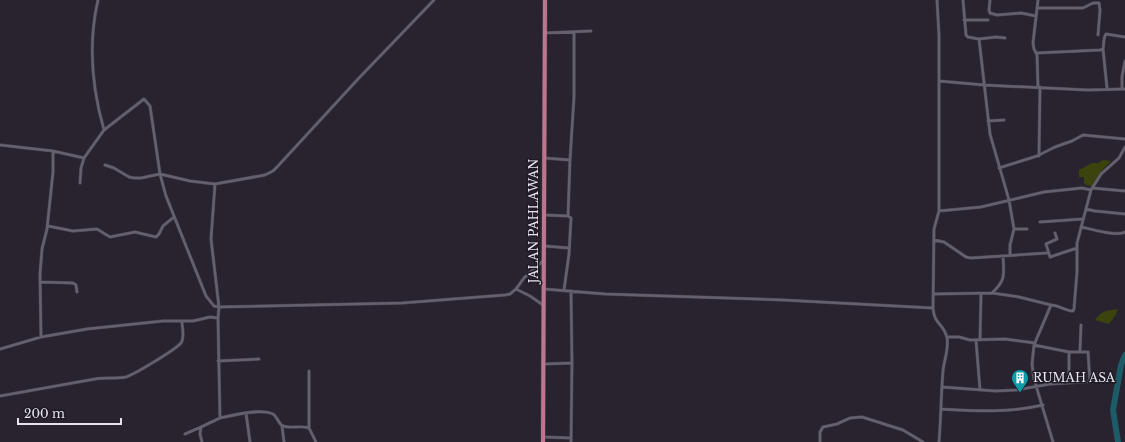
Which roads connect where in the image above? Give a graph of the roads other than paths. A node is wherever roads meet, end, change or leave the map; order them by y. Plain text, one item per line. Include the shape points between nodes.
1 (98, 0) edge
2 (434, 0) edge
3 (545, 0) edge
4 (937, 0) edge
5 (963, 0) edge
6 (990, 0) edge
7 (1038, 0) edge
8 (1095, 1) edge
9 (1037, 8) junction
10 (1036, 16) junction
11 (964, 20) junction
12 (988, 20) dead end
13 (591, 31) dead end
14 (574, 32) junction
15 (548, 33) junction
16 (1098, 35) dead end
17 (1125, 37) edge
18 (1005, 38) dead end
19 (979, 39) junction
20 (1103, 49) junction
21 (1037, 53) junction
22 (1125, 61) edge
23 (939, 81) junction
24 (984, 85) junction
25 (1039, 87) junction
26 (1107, 88) junction
27 (1124, 89) edge
28 (1004, 120) dead end
29 (988, 121) junction
30 (104, 130) junction
31 (1125, 139) edge
32 (0, 146) edge
33 (1125, 147) edge
34 (53, 151) junction
35 (1039, 156) junction
36 (1121, 156) junction
37 (1125, 157) edge
38 (84, 158) junction
39 (544, 158) junction
40 (570, 160) junction
41 (105, 165) dead end
42 (999, 168) junction
43 (160, 174) junction
44 (80, 183) dead end
45 (215, 184) junction
46 (1092, 189) junction
47 (1125, 191) edge
48 (1009, 200) junction
49 (1086, 208) junction
50 (939, 211) junction
51 (1125, 214) edge
52 (544, 215) junction
53 (568, 216) junction
54 (174, 217) junction
55 (1083, 219) junction
56 (1040, 222) dead end
57 (48, 226) junction
58 (1081, 227) junction
59 (1014, 229) junction
60 (1027, 229) dead end
61 (1125, 232) edge
62 (1055, 233) dead end
63 (934, 240) junction
64 (544, 246) junction
65 (569, 248) junction
66 (1077, 248) junction
67 (1047, 253) junction
68 (1010, 255) junction
69 (1003, 256) junction
70 (544, 260) junction
71 (40, 282) junction
72 (516, 289) junction
73 (547, 289) junction
74 (564, 290) junction
75 (571, 291) junction
76 (77, 292) dead end
77 (992, 293) junction
78 (934, 294) junction
79 (981, 294) junction
80 (1051, 305) junction
81 (544, 306) junction
82 (219, 307) junction
83 (933, 308) junction
84 (218, 318) junction
85 (182, 322) junction
86 (1081, 325) dead end
87 (41, 337) junction
88 (947, 337) junction
89 (976, 340) junction
90 (980, 340) junction
91 (1035, 344) junction
92 (0, 349) edge
93 (1080, 351) junction
94 (1069, 352) junction
95 (259, 358) dead end
96 (218, 361) junction
97 (572, 363) junction
98 (544, 364) junction
99 (309, 371) dead end
100 (1090, 382) junction
101 (1101, 382) dead end
102 (1069, 383) junction
103 (1036, 386) junction
104 (942, 387) junction
105 (980, 390) junction
106 (0, 396) edge
107 (1043, 405) junction
108 (941, 409) junction
109 (246, 413) junction
110 (220, 418) junction
111 (282, 425) junction
112 (202, 427) junction
113 (309, 428) junction
114 (185, 434) dead end
115 (571, 438) junction
116 (543, 440) edge
117 (202, 442) edge
118 (250, 442) edge
119 (284, 442) edge
120 (316, 442) edge
121 (571, 442) edge
122 (820, 442) edge
123 (923, 442) edge
124 (939, 442) edge
125 (1053, 442) edge

1 - 30 street via 93,20 92,50 95,91
2 - 45 street via 273,171 266,175
3 - 15 main road, JALAN PAHLAWAN
4 - 23 street
5 - 11 street
6 - 10 street via 990,13 1021,12
7 - 9 street
8 - 9 street via 1083,8
8 - 16 street via 1100,5
9 - 10 street
10 - 21 street via 1033,43
11 - 12 street
11 - 19 street via 967,36
13 - 14 street
14 - 15 street
14 - 40 street via 574,97
15 - 39 main road, JALAN PAHLAWAN
17 - 20 street via 1106,34
18 - 19 street
19 - 24 street
20 - 21 street
20 - 26 street
21 - 25 street
22 - 27 street via 1122,77
23 - 24 street
23 - 50 street
24 - 25 street
24 - 29 street
25 - 26 street via 1088,90
25 - 35 street
26 - 27 street
28 - 29 street
29 - 42 street
30 - 38 street
30 - 43 street via 144,99 149,103
31 - 35 street via 1086,134
32 - 34 street
33 - 36 street
34 - 38 street
34 - 57 street
35 - 42 street
36 - 37 street
36 - 46 street via 1101,174
38 - 44 street
39 - 40 street
39 - 52 main road, JALAN PAHLAWAN
40 - 53 street
41 - 43 street via 134,178
42 - 48 street
43 - 45 street via 190,182
43 - 54 street
45 - 82 street via 211,239
46 - 47 street
46 - 48 street via 1044,192
46 - 49 street
48 - 50 street via 981,207
48 - 59 street
49 - 51 street
49 - 55 street
50 - 63 street
52 - 53 street
52 - 64 main road, JALAN PAHLAWAN
53 - 65 street via 571,218
54 - 57 street via 163,226 156,237 135,232 110,237 97,229 73,231
54 - 82 street via 206,296 214,306
55 - 56 street
55 - 58 street
57 - 71 street via 42,249
58 - 61 street via 1121,235
58 - 66 street
59 - 60 street
59 - 68 street
62 - 67 street via 1057,239 1046,244
63 - 69 street via 950,245 966,257
63 - 78 street
64 - 65 street
64 - 70 main road, JALAN PAHLAWAN
65 - 74 street
66 - 67 street via 1052,257
66 - 80 street via 1074,309 1070,311
67 - 68 street
68 - 69 street
69 - 77 street via 1002,282
70 - 72 street
70 - 73 main road, JALAN PAHLAWAN
71 - 76 street via 74,283
71 - 87 street
72 - 81 street
72 - 82 street via 505,295 402,303
73 - 74 street
73 - 81 main road, JALAN PAHLAWAN
74 - 75 street
75 - 83 street
75 - 97 street
77 - 79 street
77 - 80 street
78 - 79 street
78 - 83 street
79 - 90 street
80 - 91 street
81 - 98 main road, JALAN PAHLAWAN
82 - 84 street
83 - 88 street via 934,318 943,326
84 - 85 street
84 - 96 street
85 - 87 street via 163,321 87,329
85 - 106 street via 183,336 180,343 172,351 133,375 105,377
86 - 93 street
87 - 92 street
88 - 89 street
88 - 104 street
89 - 90 street
89 - 105 street
90 - 91 street
91 - 94 street
91 - 103 street via 1032,364
93 - 94 street
93 - 100 street via 1088,354
94 - 102 street
95 - 96 street
96 - 110 street
97 - 98 street
97 - 115 street
98 - 116 main road, JALAN PAHLAWAN
99 - 113 street
100 - 101 street
100 - 102 street
102 - 103 street
103 - 105 street via 1016,390
103 - 107 street
104 - 105 street
104 - 108 street
107 - 108 street via 1001,411
107 - 125 street
108 - 124 street
109 - 110 street
109 - 111 street via 271,413
109 - 118 street
110 - 112 street
111 - 113 street
111 - 119 street
112 - 114 street
112 - 117 street
113 - 120 street
115 - 116 street
115 - 121 street
122 - 123 street via 823,427 859,417 903,430

